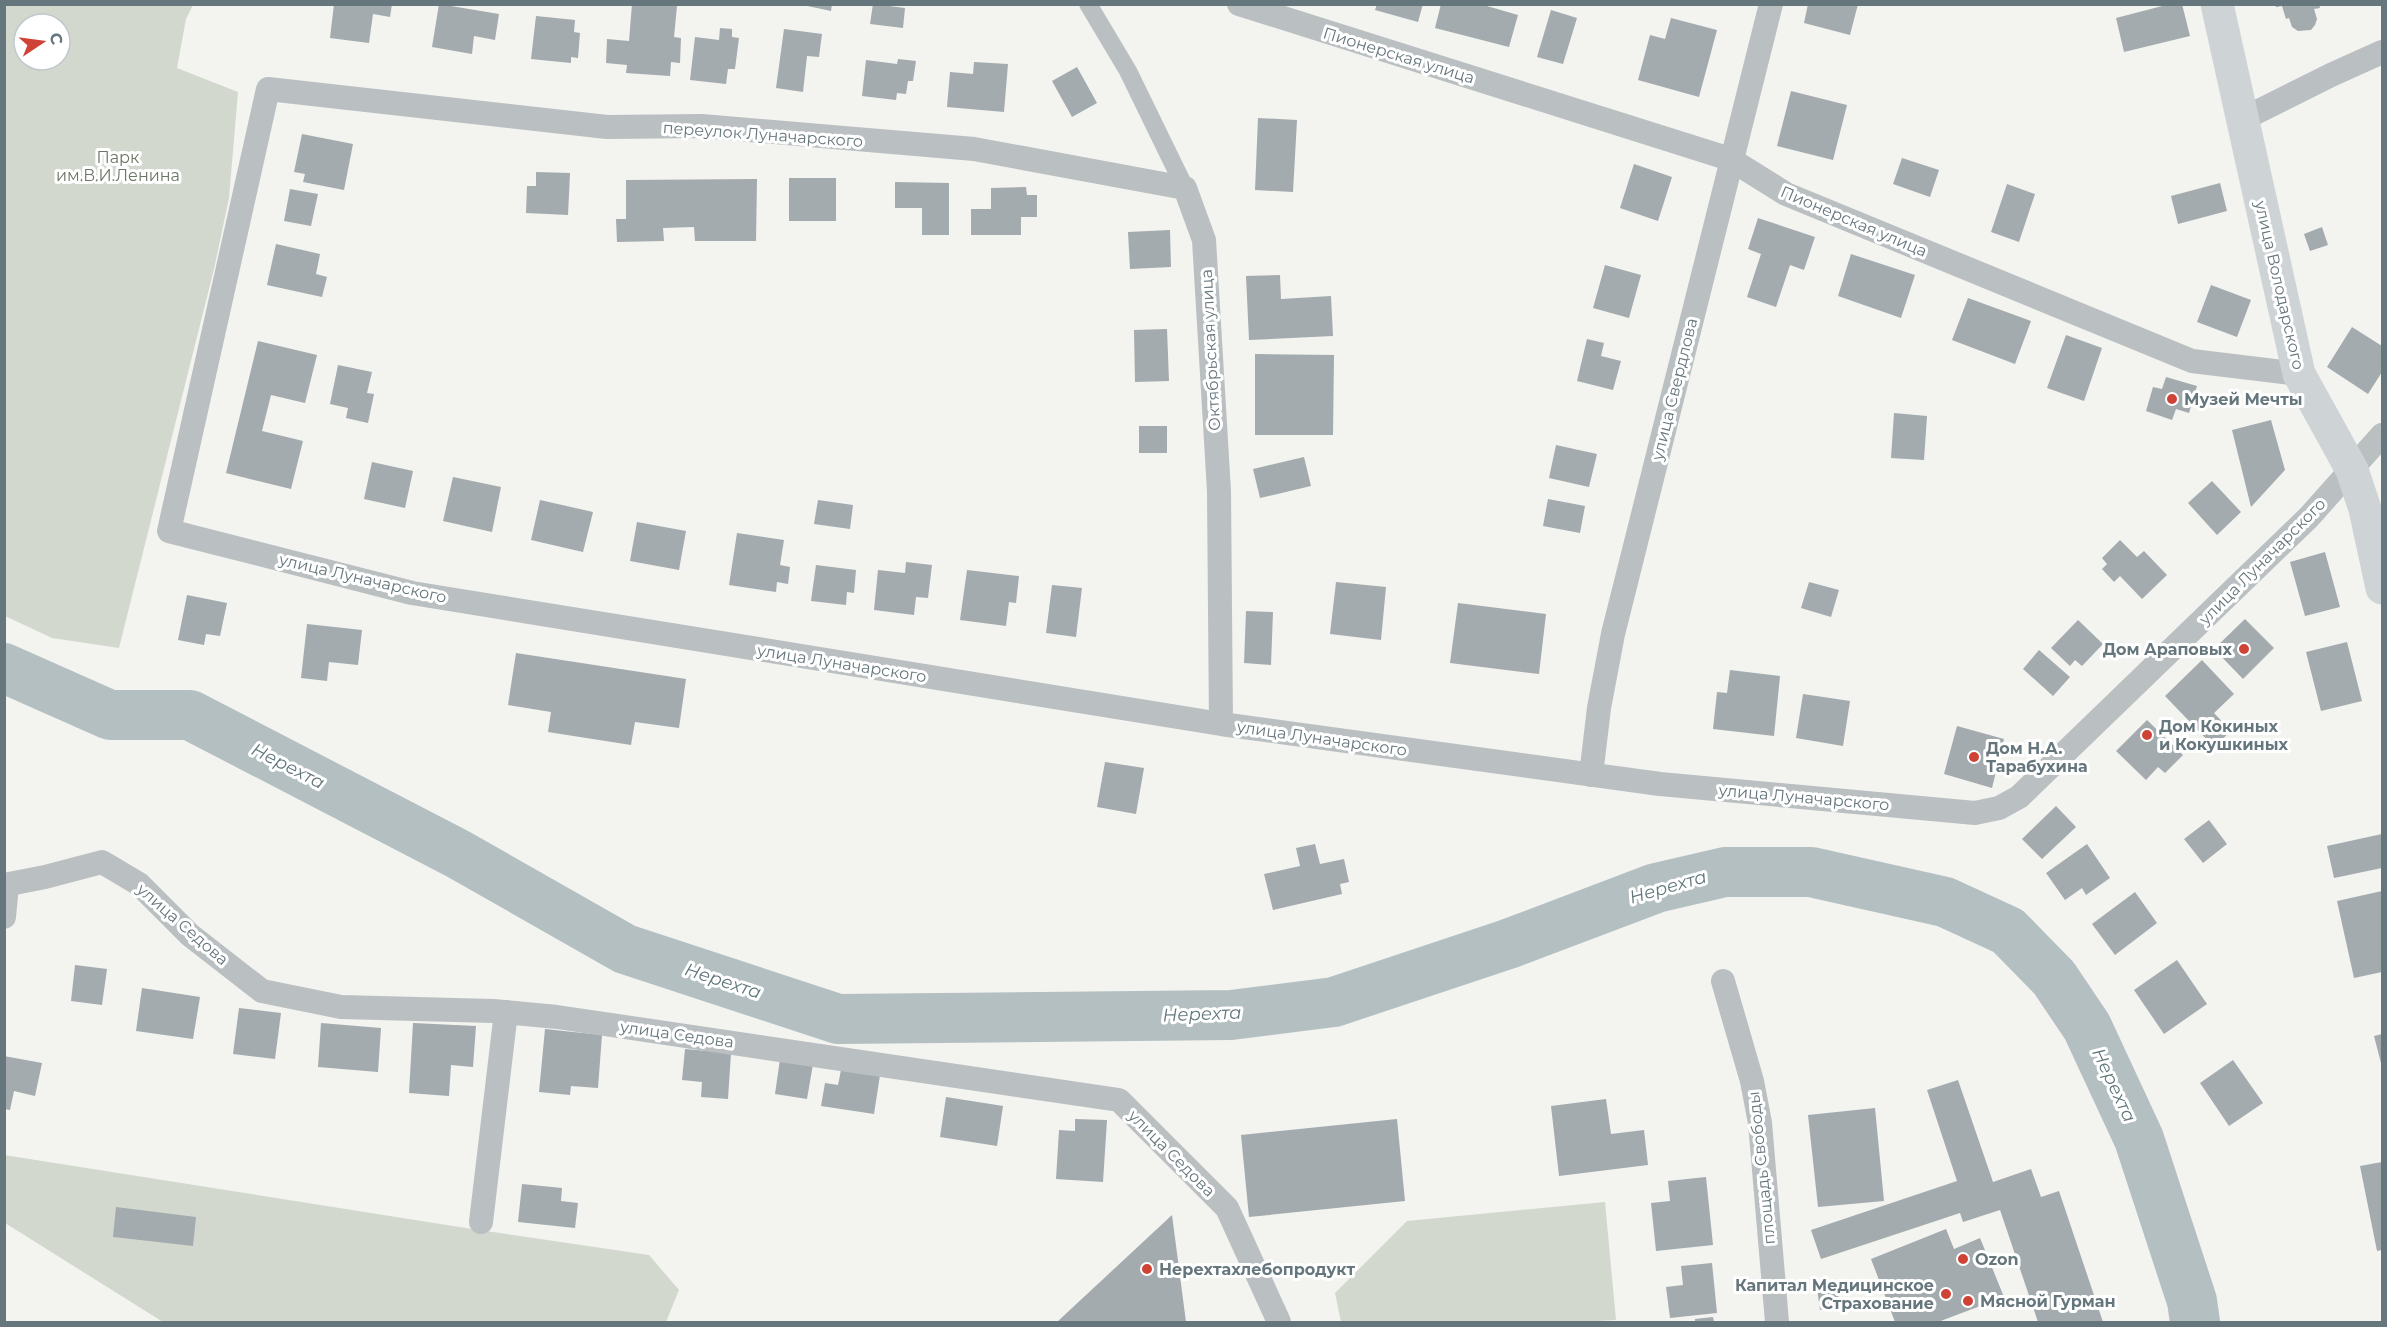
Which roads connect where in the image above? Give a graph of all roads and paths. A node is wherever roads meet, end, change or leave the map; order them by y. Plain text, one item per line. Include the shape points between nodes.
1 (1088, 4) edge
2 (1239, 4) edge
3 (1771, 4) edge
4 (2217, 4) edge
5 (2382, 52) edge
6 (2243, 119) junction
7 (1730, 159) junction
8 (1185, 188) junction
9 (2299, 374) junction
10 (2382, 435) edge
11 (2352, 470) junction
12 (169, 531) joint
13 (2382, 588) edge
14 (1221, 723) junction
15 (1591, 776) junction
16 (6, 885) edge
17 (4, 917) edge
18 (1723, 981) dead end
19 (506, 1012) junction
20 (481, 1222) dead end
21 (1279, 1323) edge
22 (1777, 1323) edge

1 - 8 street, Октябрьская улица via 1128,71
2 - 7 street, Пионерская улица
3 - 7 street, улица Свердлова
4 - 6 main road, улица Володарского
5 - 6 street
6 - 9 main road, улица Володарского
7 - 9 street, Пионерская улица via 1786,194 2192,362
7 - 15 street, улица Свердлова via 1613,634
8 - 12 street, переулок Луначарского via 974,149 702,126 607,127 268,89
8 - 14 street, Октябрьская улица via 1204,240 1219,491
9 - 11 main road, улица Володарского
10 - 11 street, улица Луначарского
11 - 13 main road, улица Володарского
11 - 15 street, улица Луначарского via 2309,517 2019,797 1999,808 1975,813
12 - 14 street, улица Луначарского via 412,593
14 - 15 street, улица Луначарского
16 - 17 street
16 - 19 street, улица Седова via 102,862 139,884 190,935 262,991 341,1007
18 - 22 street, площадь Свободы via 1760,1123
19 - 20 street
19 - 21 street, улица Седова via 1119,1100 1227,1208

